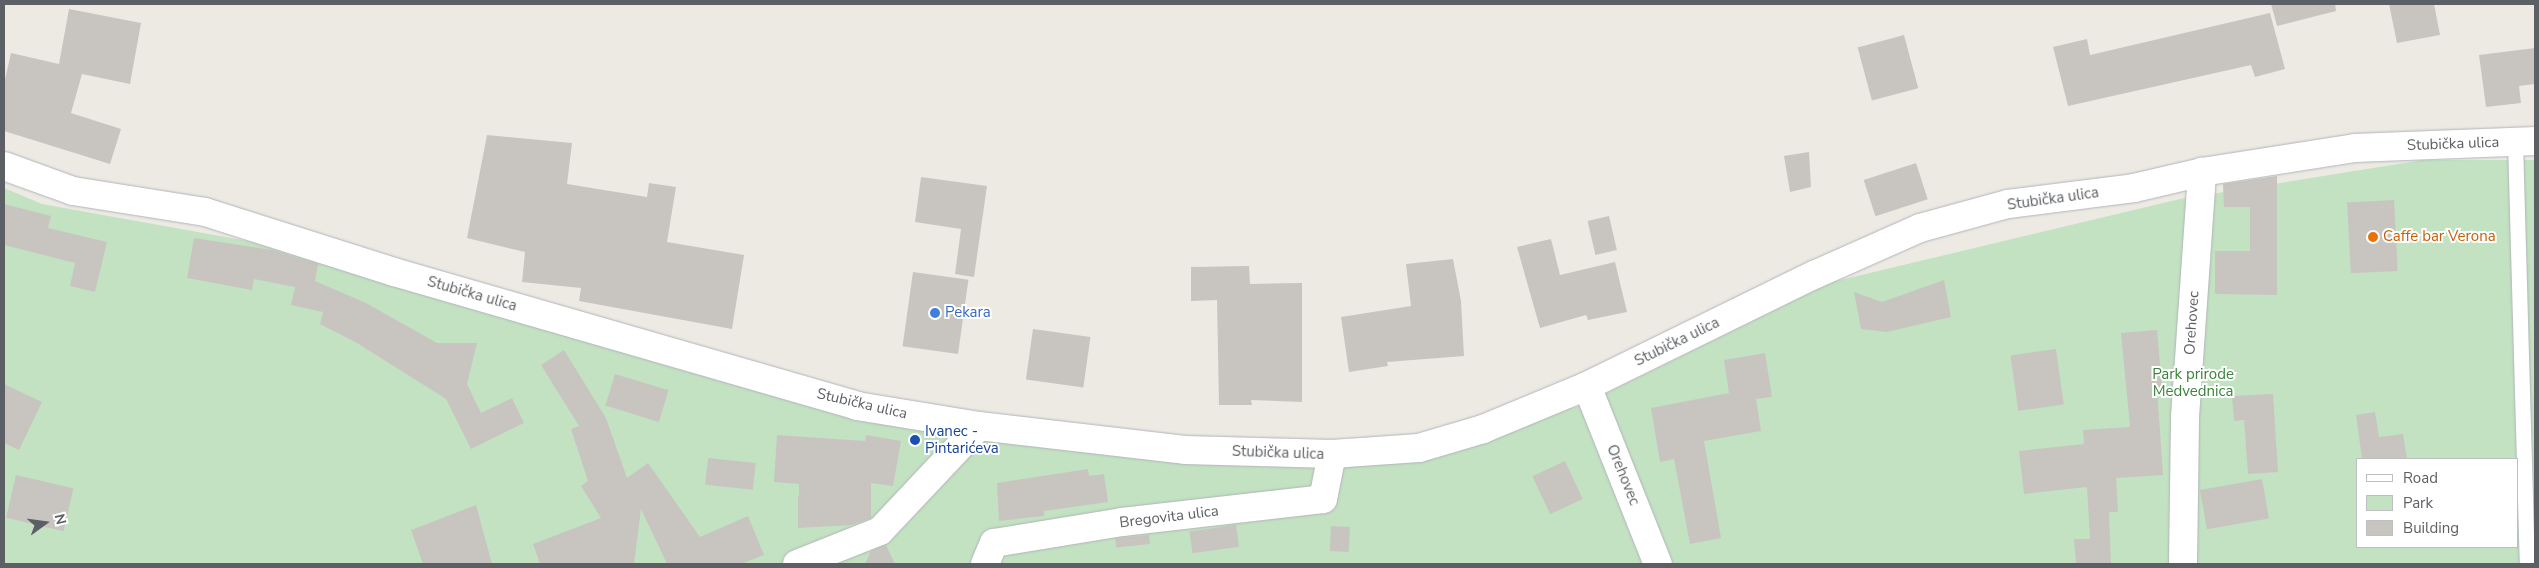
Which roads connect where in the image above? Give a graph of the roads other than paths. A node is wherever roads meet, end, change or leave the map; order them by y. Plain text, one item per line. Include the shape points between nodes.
1 (2525, 141) edge
2 (4, 166) edge
3 (2202, 172) junction
4 (1587, 386) junction
5 (979, 426) junction
6 (1332, 454) junction
7 (797, 564) edge
8 (985, 564) edge
9 (1658, 564) edge
10 (2183, 564) edge
11 (2527, 564) edge

1 - 3 main road, Stubička ulica via 2355,148
1 - 11 lane
2 - 5 main road, Stubička ulica via 73,191 205,212 394,272 857,406
3 - 4 main road, Stubička ulica via 2134,188 2008,204 1920,228 1814,275
3 - 10 main road, Orehovec via 2185,417
4 - 6 main road, Stubička ulica via 1483,429 1419,448
4 - 9 main road, Orehovec
5 - 6 main road, Stubička ulica via 1185,450
5 - 7 main road via 880,531
6 - 8 main road, Bregovita ulica via 1323,499 1122,522 994,543

